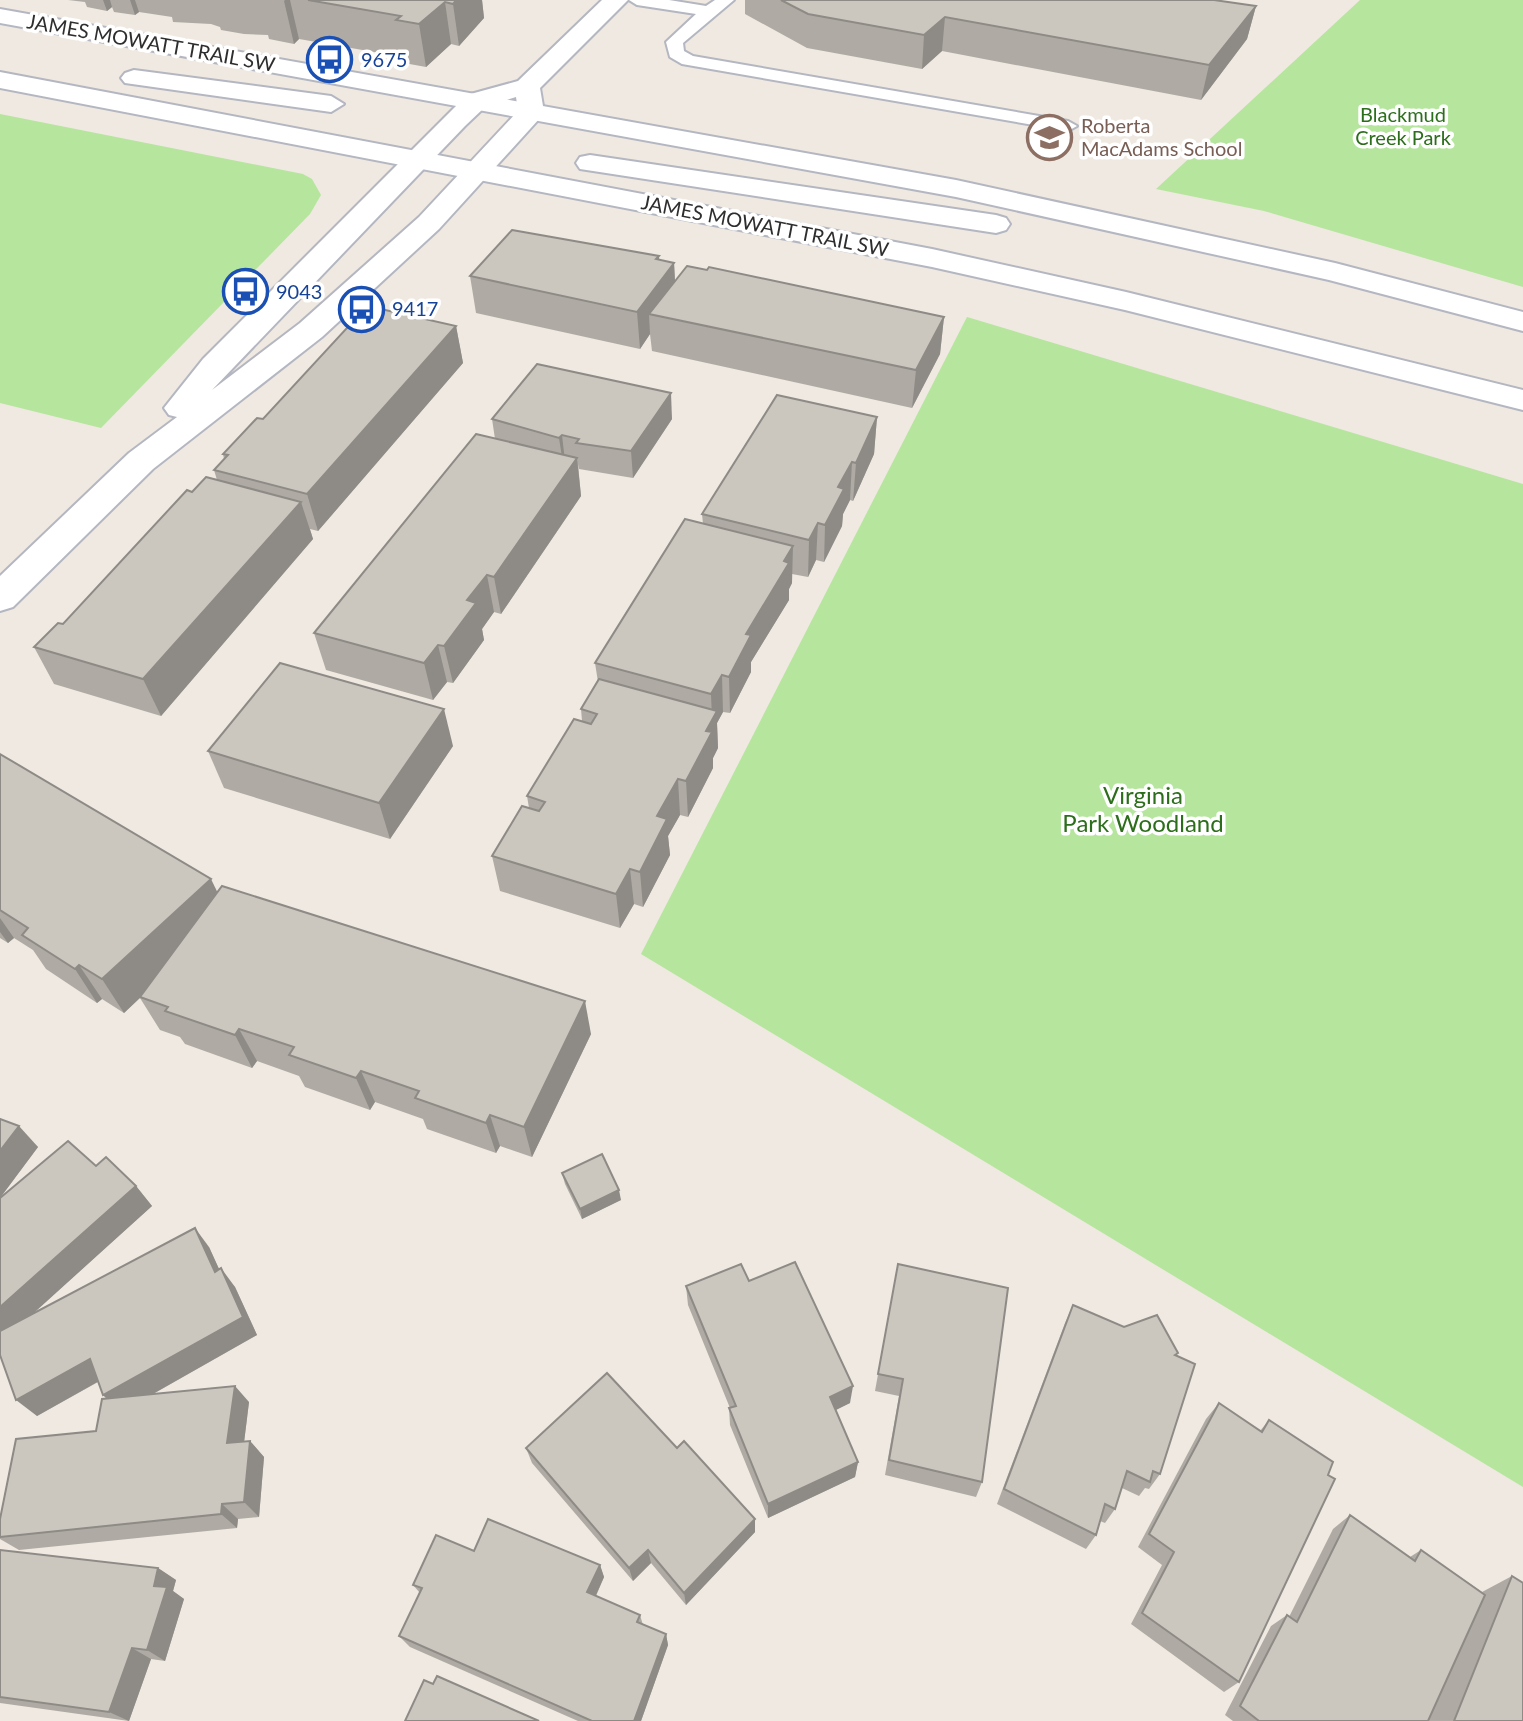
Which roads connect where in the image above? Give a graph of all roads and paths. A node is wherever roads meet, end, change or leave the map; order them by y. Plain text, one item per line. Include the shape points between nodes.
1 (616, 0) edge
2 (637, 0) edge
3 (726, 0) edge
4 (709, 11) junction
5 (0, 16) edge
6 (0, 61) edge
7 (0, 80) edge
8 (529, 99) junction
9 (476, 101) junction
10 (353, 107) dead end
11 (416, 115) dead end
12 (456, 120) junction
13 (1068, 126) dead end
14 (416, 159) junction
15 (487, 160) junction
16 (1312, 267) junction
17 (1523, 322) edge
18 (1523, 400) edge
19 (141, 461) junction
20 (0, 598) edge

1 - 8 main road
2 - 4 lane
3 - 4 lane
4 - 13 lane via 674,42 676,53 688,60
5 - 9 main road, JAMES MOWATT TRAIL SW
6 - 10 main road
7 - 14 main road, JAMES MOWATT TRAIL SW
8 - 9 main road, JAMES MOWATT TRAIL SW
8 - 12 main road via 484,123
8 - 15 main road
8 - 16 main road, JAMES MOWATT TRAIL SW via 1119,221
9 - 12 main road
11 - 12 main road
12 - 14 main road
14 - 15 main road, JAMES MOWATT TRAIL SW
14 - 19 main road via 214,366
15 - 16 main road
15 - 18 main road, JAMES MOWATT TRAIL SW via 1111,298
15 - 19 main road via 429,223 311,330
16 - 17 main road, JAMES MOWATT TRAIL SW
19 - 20 main road

